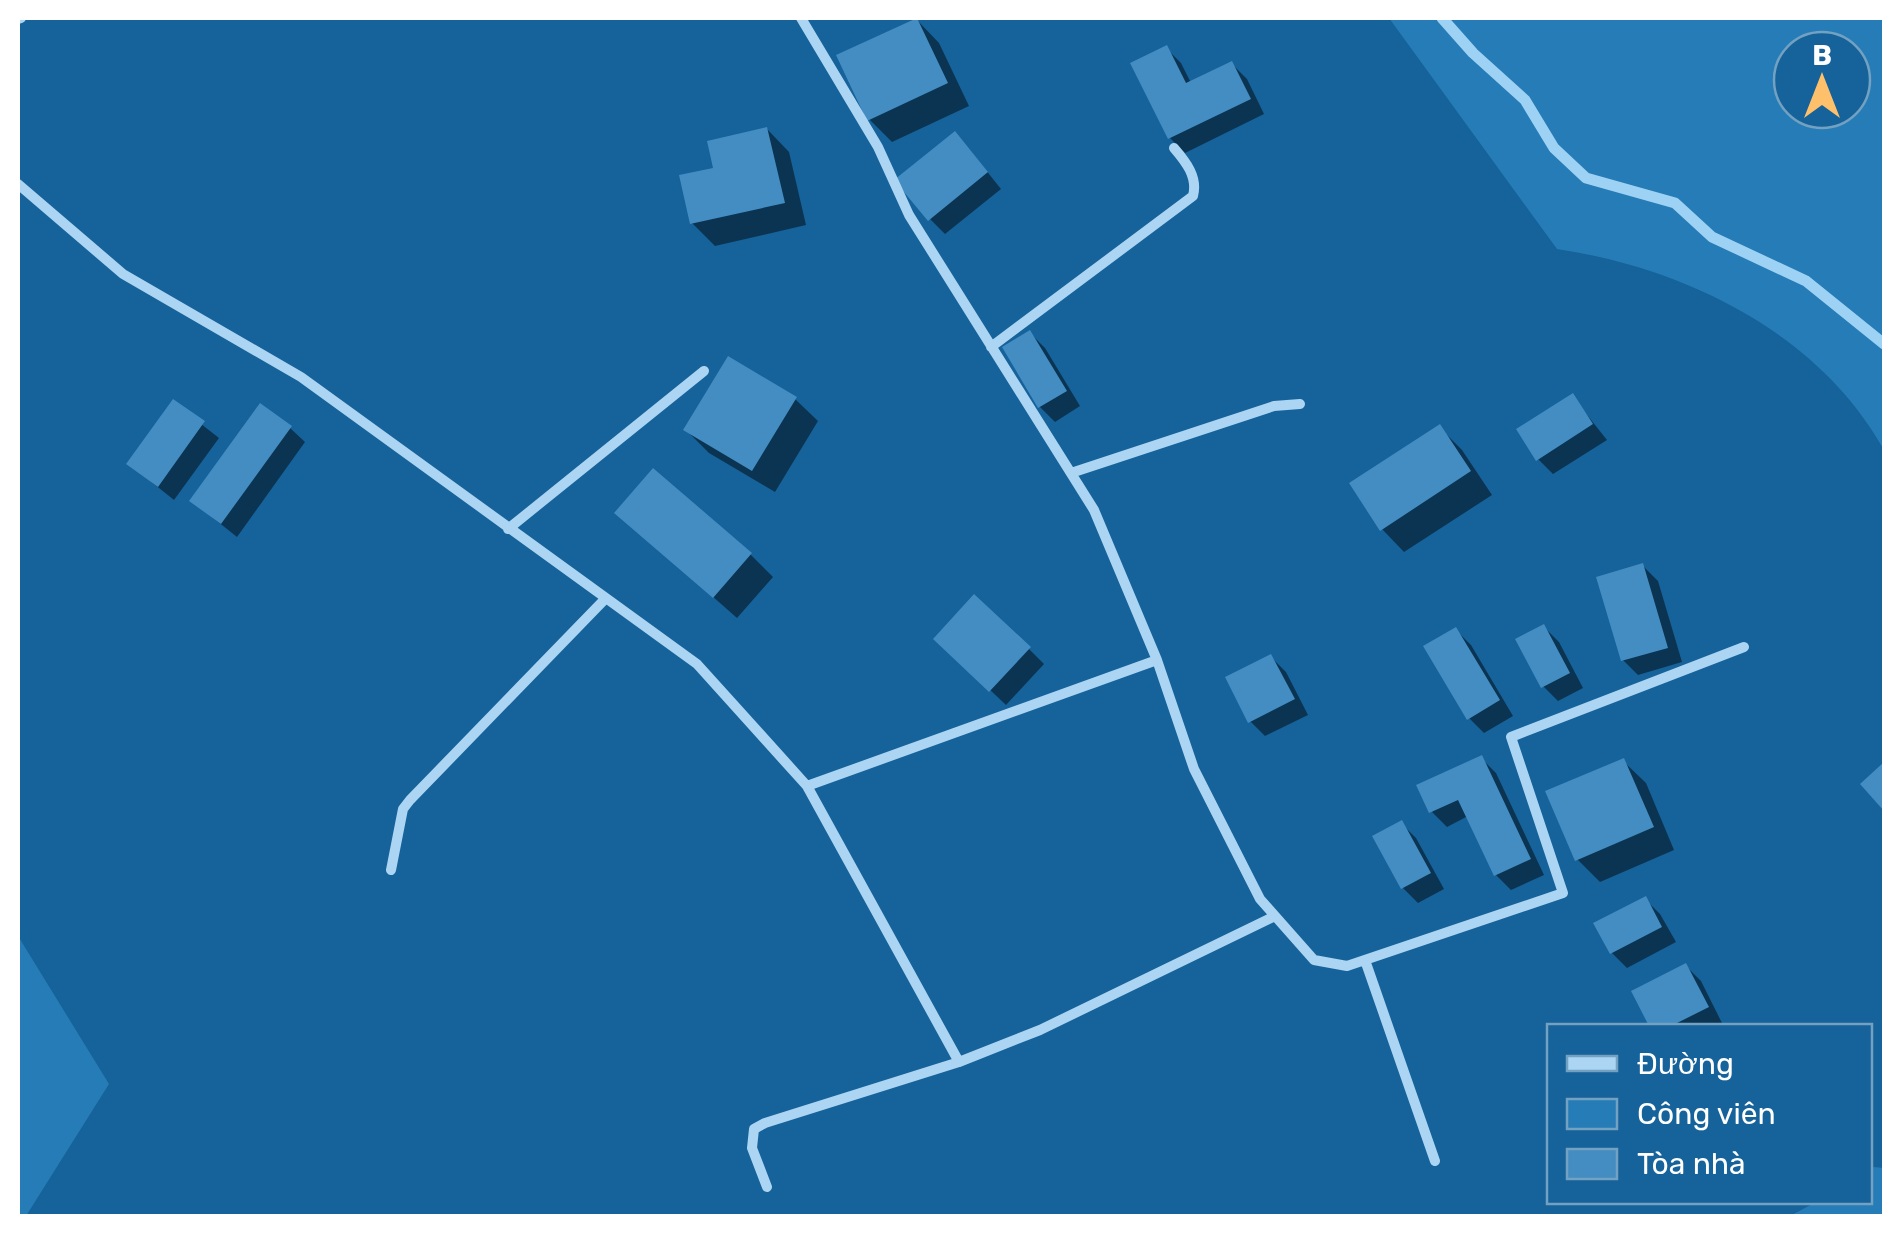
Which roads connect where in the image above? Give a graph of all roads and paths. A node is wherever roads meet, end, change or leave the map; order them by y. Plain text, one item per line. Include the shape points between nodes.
1 (801, 18) edge
2 (1174, 148) dead end
3 (18, 184) edge
4 (991, 347) junction
5 (704, 371) dead end
6 (1300, 404) dead end
7 (1071, 473) junction
8 (508, 529) junction
9 (606, 598) junction
10 (1744, 647) dead end
11 (1157, 660) junction
12 (807, 786) junction
13 (391, 870) dead end
14 (1275, 916) junction
15 (1366, 963) junction
16 (959, 1062) junction
17 (1435, 1161) dead end
18 (767, 1187) dead end

1 - 4 street
2 - 4 street via 1188,164 1193,196
3 - 8 street via 123,274 301,377
4 - 7 street
5 - 8 street
6 - 7 street via 1274,406
7 - 11 street via 1094,510
8 - 9 street
9 - 12 street via 697,664
9 - 13 street via 402,810
10 - 15 street via 1512,737 1562,893
11 - 12 street
11 - 14 street via 1194,769
12 - 16 street
14 - 15 street via 1314,960
14 - 16 street via 1144,983
15 - 17 street
16 - 18 street via 754,1130 752,1148

